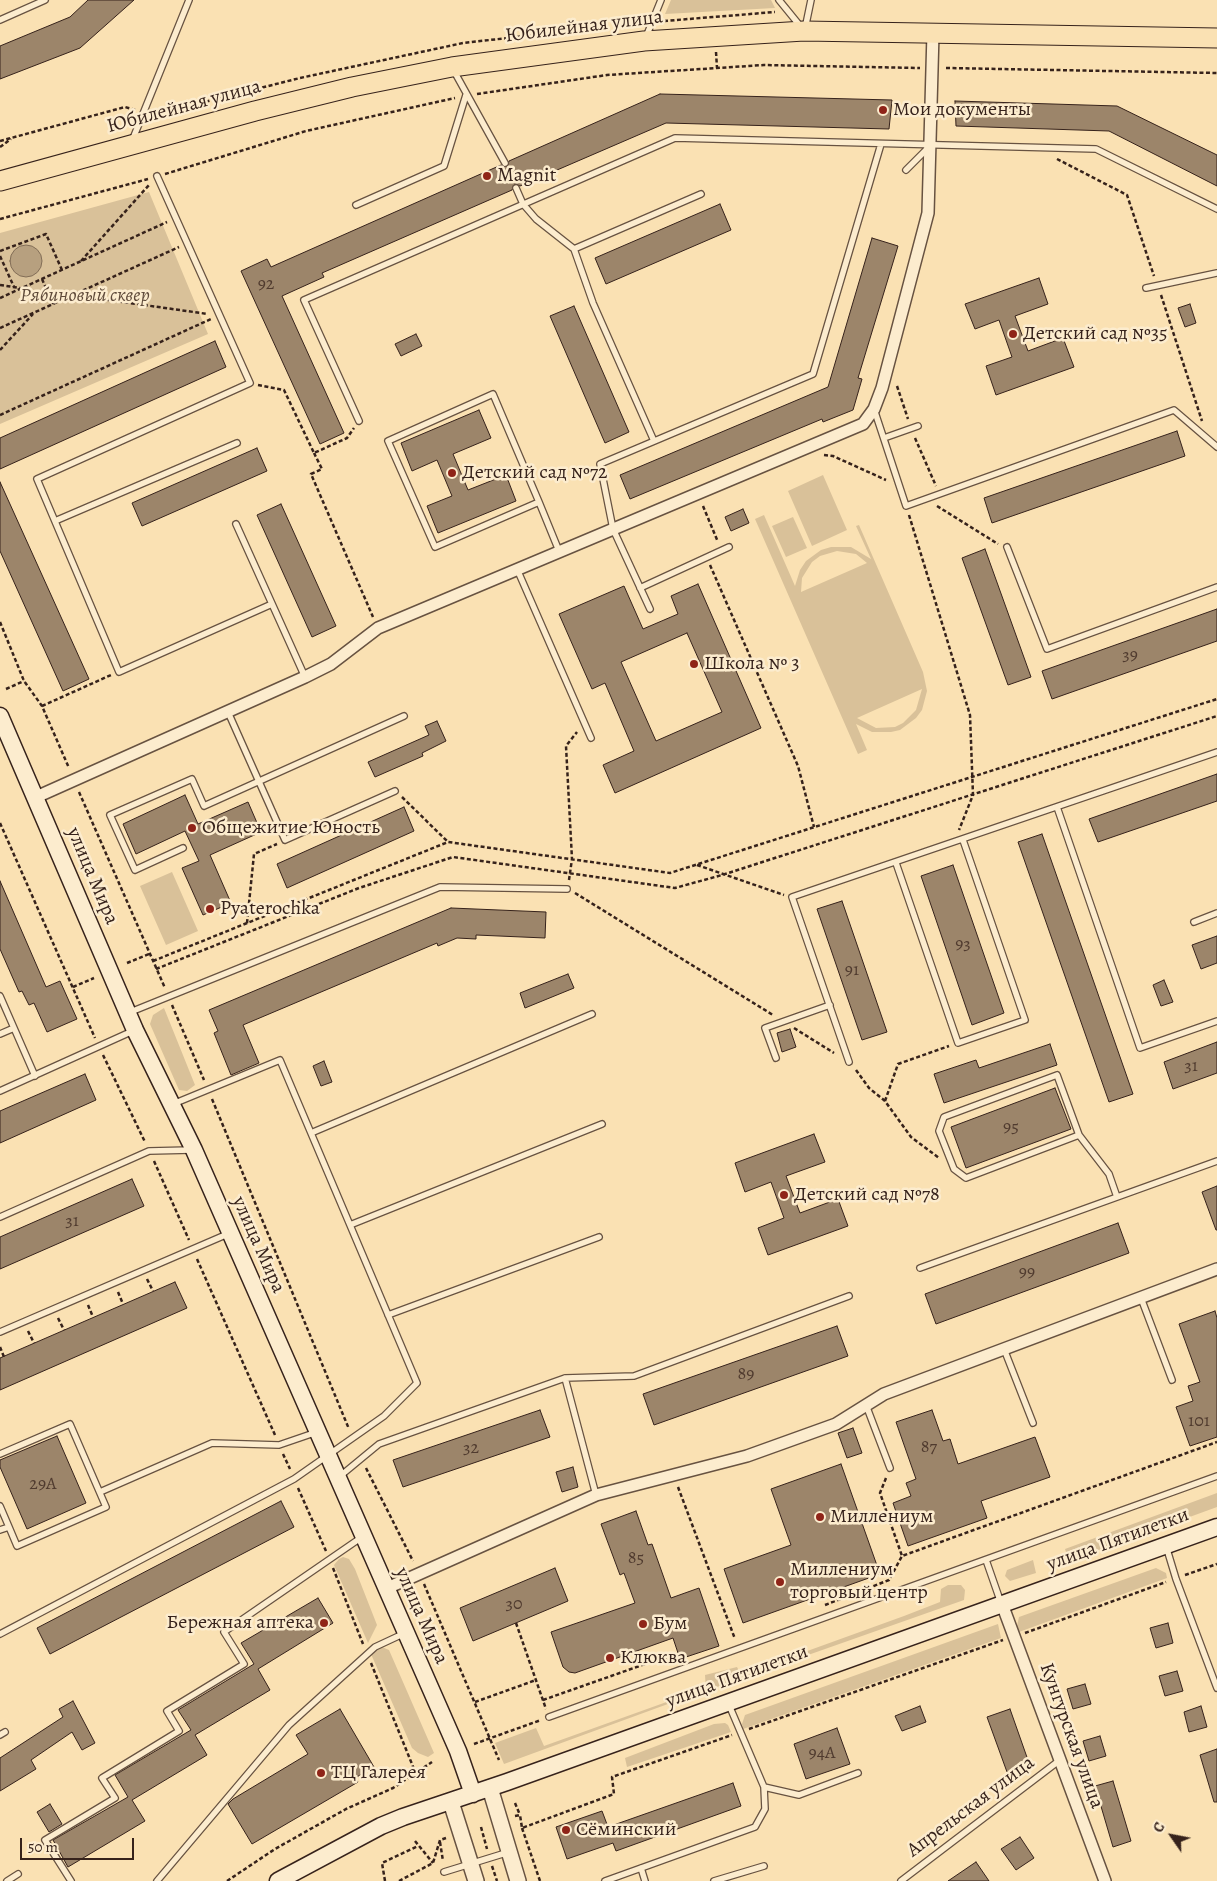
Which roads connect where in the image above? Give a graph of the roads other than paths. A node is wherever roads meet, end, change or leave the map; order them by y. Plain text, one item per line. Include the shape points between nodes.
1 (45, 0) edge
2 (188, 0) edge
3 (661, 0) edge
4 (779, 0) edge
5 (811, 0) edge
6 (0, 20) edge
7 (804, 31) junction
8 (933, 33) junction
9 (1217, 38) edge
10 (644, 41) junction
11 (452, 67) junction
12 (466, 95) junction
13 (881, 144) junction
14 (130, 145) junction
15 (931, 145) junction
16 (505, 163) dead end
17 (906, 170) dead end
18 (157, 176) road end
19 (0, 181) edge
20 (516, 188) dead end
21 (701, 194) dead end
22 (523, 204) junction
23 (356, 205) dead end
24 (1217, 209) edge
25 (574, 249) junction
26 (1217, 273) edge
27 (1146, 288) dead end
28 (874, 409) junction
29 (359, 421) road end
30 (918, 426) dead end
31 (884, 438) junction
32 (654, 441) junction
33 (237, 443) dead end
34 (1217, 447) edge
35 (539, 502) junction
36 (55, 521) junction
37 (236, 524) dead end
38 (613, 528) junction
39 (729, 546) dead end
40 (1007, 547) dead end
41 (559, 551) junction
42 (517, 569) junction
43 (1217, 587) edge
44 (640, 588) junction
45 (272, 604) junction
46 (650, 609) dead end
47 (306, 677) junction
48 (228, 712) junction
49 (0, 716) edge
50 (404, 716) dead end
51 (591, 738) dead end
52 (1217, 752) edge
53 (259, 781) junction
54 (395, 791) road end
55 (34, 798) junction
56 (1058, 807) junction
57 (963, 840) junction
58 (183, 848) dead end
59 (896, 862) junction
60 (567, 889) road end
61 (1217, 914) edge
62 (1194, 922) dead end
63 (0, 996) edge
64 (830, 1005) junction
65 (128, 1012) junction
66 (592, 1014) dead end
67 (1217, 1021) edge
68 (14, 1028) junction
69 (136, 1030) junction
70 (0, 1034) edge
71 (776, 1058) dead end
72 (849, 1062) road end
73 (35, 1076) junction
74 (0, 1091) edge
75 (173, 1104) junction
76 (602, 1124) dead end
77 (311, 1133) junction
78 (1080, 1135) junction
79 (194, 1150) junction
80 (1217, 1161) edge
81 (1117, 1197) junction
82 (0, 1217) edge
83 (350, 1225) junction
84 (230, 1233) junction
85 (599, 1237) dead end
86 (920, 1268) dead end
87 (1217, 1269) edge
88 (850, 1296) dead end
89 (1141, 1298) junction
90 (388, 1315) junction
91 (0, 1332) edge
92 (1004, 1349) junction
93 (565, 1378) junction
94 (1172, 1380) dead end
95 (866, 1405) junction
96 (1033, 1423) dead end
97 (317, 1432) junction
98 (0, 1454) edge
99 (327, 1456) junction
100 (890, 1468) road end
101 (1217, 1476) edge
102 (337, 1478) junction
103 (100, 1492) junction
104 (596, 1495) junction
105 (0, 1506) edge
106 (9, 1527) junction
107 (1217, 1527) edge
108 (0, 1530) edge
109 (362, 1537) junction
110 (1166, 1546) junction
111 (986, 1560) junction
112 (385, 1589) junction
113 (1002, 1604) junction
114 (405, 1633) junction
115 (0, 1634) edge
116 (1217, 1688) edge
117 (728, 1703) junction
118 (550, 1717) road end
119 (1060, 1760) junction
120 (858, 1773) dead end
121 (764, 1787) junction
122 (490, 1788) junction
123 (473, 1794) junction
124 (451, 1802) junction
125 (509, 1852) junction
126 (471, 1863) junction
127 (764, 1866) dead end
128 (641, 1868) junction
129 (444, 1872) dead end
130 (18, 1874) dead end
131 (7, 1881) edge
132 (71, 1881) edge
133 (156, 1881) edge
134 (278, 1881) edge
135 (476, 1881) edge
136 (518, 1881) edge
137 (605, 1881) edge
138 (645, 1881) edge
139 (714, 1881) edge
140 (901, 1881) edge
141 (1104, 1881) edge

1 - 6 lane
2 - 14 lane
3 - 10 lane
4 - 7 lane
5 - 7 lane
7 - 8 main road, Юбилейная улица
7 - 10 main road, Юбилейная улица
8 - 9 main road, Юбилейная улица
8 - 15 street
10 - 11 main road, Юбилейная улица
11 - 12 lane
11 - 14 main road, Юбилейная улица via 335,91
12 - 16 lane
12 - 23 lane via 444,166
13 - 15 lane
13 - 22 lane via 675,138
13 - 32 lane via 813,374
14 - 19 main road, Юбилейная улица
15 - 17 lane
15 - 24 lane via 1096,149
15 - 28 street via 928,213
18 - 36 lane via 250,383 37,479
20 - 22 lane
21 - 25 lane
22 - 25 lane
22 - 29 lane via 304,300
25 - 32 lane via 593,303
26 - 27 lane
28 - 31 lane
28 - 38 street via 862,424
30 - 31 lane
31 - 34 lane via 906,506 1174,410
32 - 38 lane via 600,464
33 - 36 lane
35 - 35 lane via 493,394 388,441 435,547
35 - 41 lane
36 - 45 lane via 119,672
37 - 45 lane
38 - 41 street
38 - 44 lane
39 - 44 lane
40 - 43 lane via 1047,649
41 - 42 street
42 - 47 street via 378,628 331,664
42 - 51 lane
44 - 46 lane
45 - 47 lane
47 - 48 street
48 - 53 lane
48 - 55 street
49 - 55 main road, улица Мира
50 - 53 lane
52 - 56 lane
53 - 54 lane via 285,840
53 - 58 lane via 204,806 192,779 110,815 135,870
55 - 65 main road, улица Мира
56 - 57 lane
56 - 67 lane via 1140,1048
57 - 59 lane
57 - 59 lane via 1025,1020 958,1043
59 - 64 lane via 792,897
60 - 65 lane via 440,887
61 - 62 lane
63 - 68 lane
64 - 71 lane via 765,1028
64 - 72 lane
65 - 69 main road, улица Мира
66 - 77 lane
68 - 70 lane
68 - 73 lane
69 - 73 lane
69 - 75 main road, улица Мира
73 - 74 lane
75 - 77 lane via 280,1060
75 - 79 main road, улица Мира
76 - 83 lane
77 - 83 lane
78 - 78 lane via 966,1178 954,1169 939,1131 944,1117 1057,1075
78 - 81 lane via 1108,1174
79 - 82 lane via 150,1152
79 - 84 main road, улица Мира
80 - 81 lane
81 - 86 lane
83 - 90 lane
84 - 91 lane
84 - 97 main road, улица Мира
85 - 90 lane
87 - 89 street
88 - 93 lane via 634,1376
89 - 92 street
89 - 94 lane
90 - 99 lane via 417,1383 384,1416
92 - 95 street via 884,1394
92 - 96 lane
93 - 102 lane via 379,1444
93 - 104 lane
95 - 100 lane
95 - 104 street via 836,1424 747,1456
97 - 99 main road, улица Мира
97 - 103 lane via 279,1445 212,1443
98 - 103 lane via 70,1424
99 - 102 main road, улица Мира
99 - 115 lane via 294,1479
101 - 111 lane
102 - 109 main road, улица Мира
103 - 106 lane via 106,1507 17,1546
104 - 112 street
105 - 106 lane
106 - 108 lane
107 - 110 main road, улица Пятилетки
109 - 112 main road, улица Мира
109 - 132 lane via 224,1632 244,1664 167,1711 179,1731 102,1778 114,1798 45,1840
110 - 113 main road, улица Пятилетки
110 - 116 lane
111 - 113 lane
111 - 118 lane
112 - 114 main road, улица Мира
113 - 117 main road, улица Пятилетки
113 - 119 street, Кунгурская улица
114 - 123 main road, улица Мира via 458,1751
114 - 133 lane via 375,1647 289,1725
117 - 121 lane
117 - 122 main road, улица Пятилетки
119 - 140 lane, Апрельская улица
119 - 141 street, Кунгурская улица
120 - 121 lane via 799,1795
121 - 128 lane via 765,1809 756,1827
122 - 123 main road, улица Пятилетки
122 - 125 street
123 - 124 main road, улица Пятилетки
124 - 126 street
124 - 134 main road, улица Пятилетки via 381,1826
125 - 126 lane
125 - 136 street
126 - 129 lane
126 - 135 street
127 - 139 lane
128 - 137 lane
128 - 138 lane
130 - 131 lane

